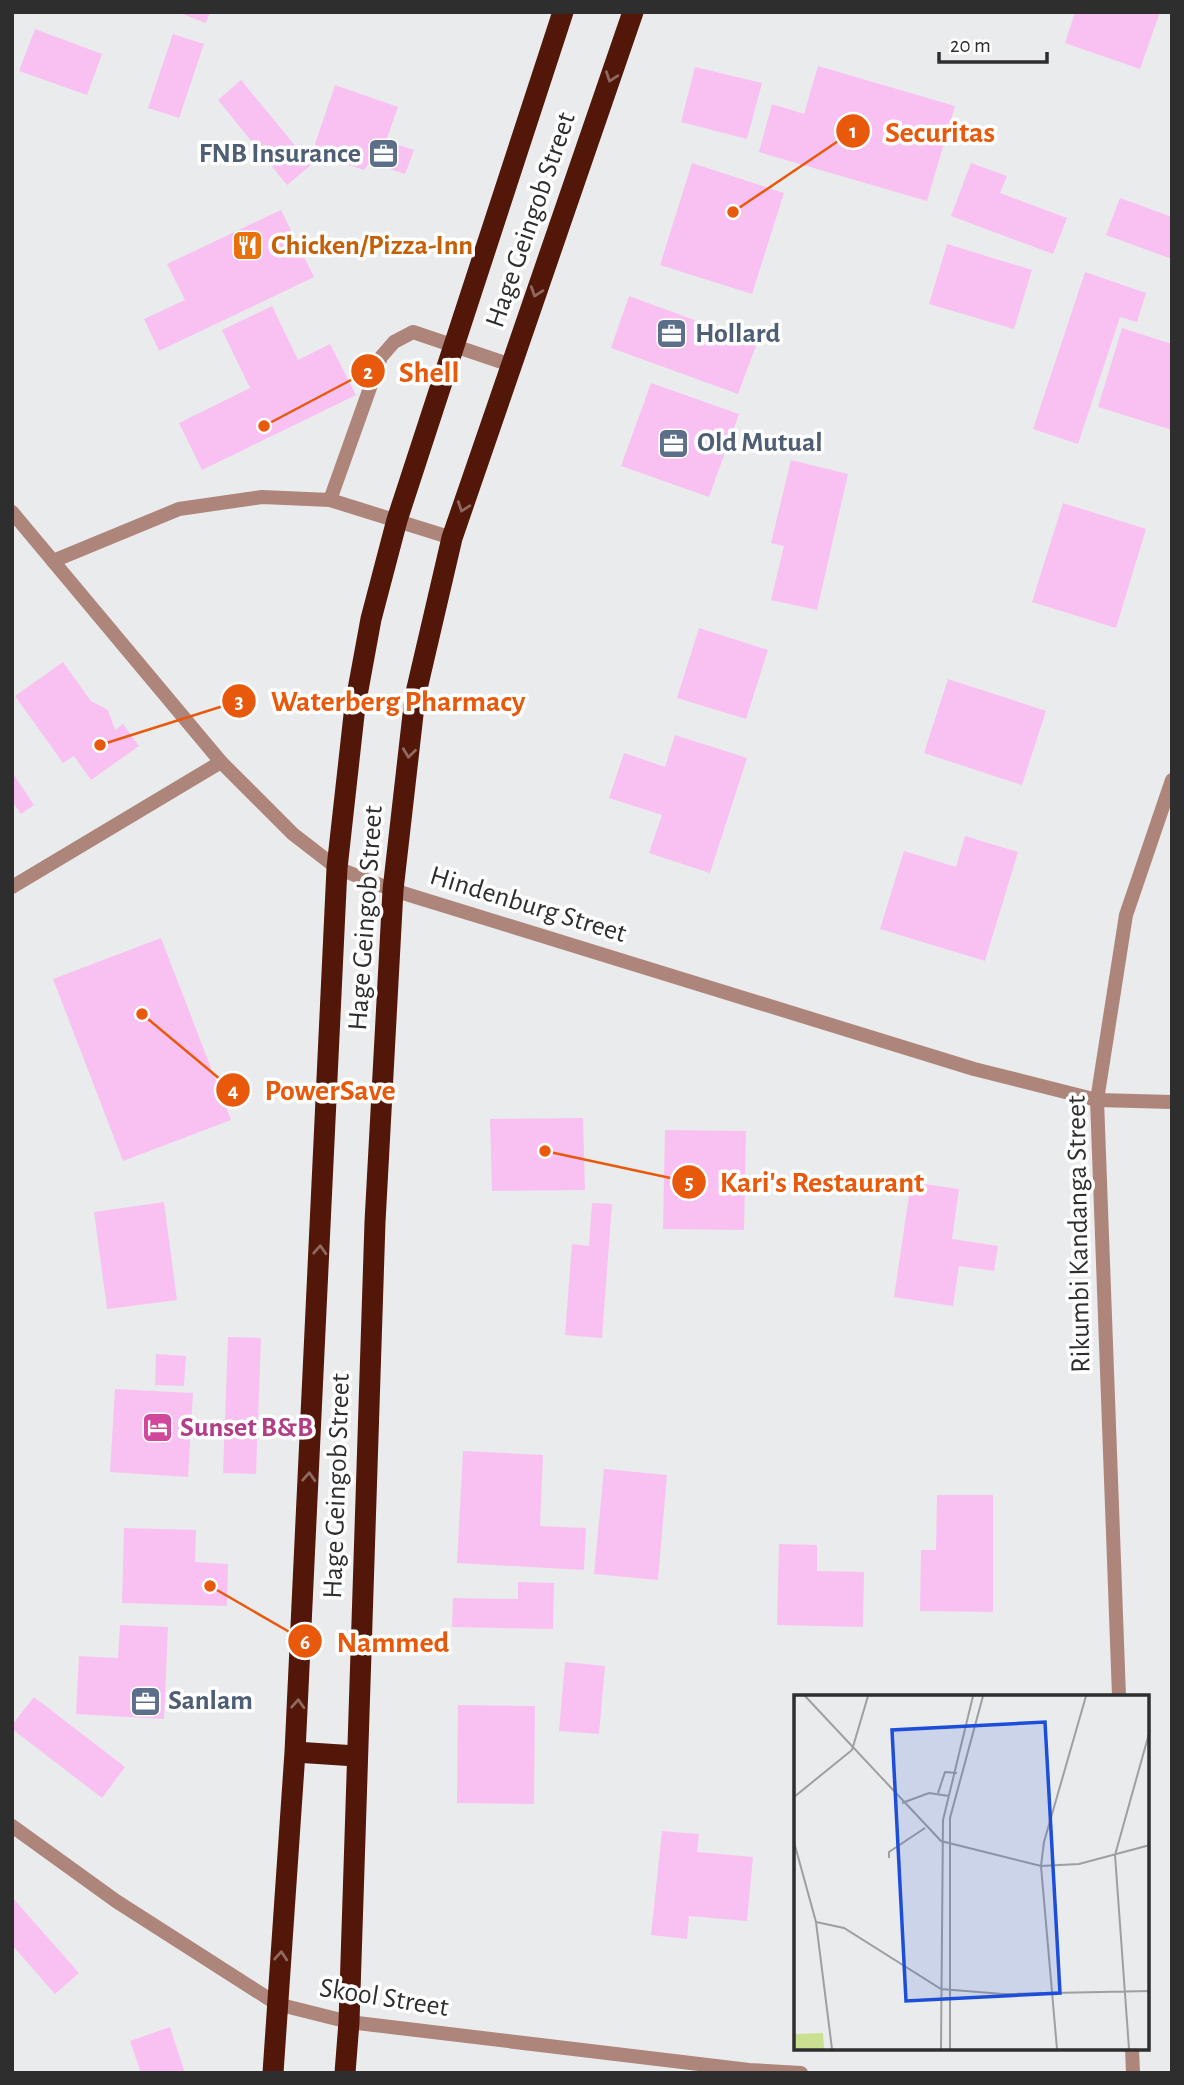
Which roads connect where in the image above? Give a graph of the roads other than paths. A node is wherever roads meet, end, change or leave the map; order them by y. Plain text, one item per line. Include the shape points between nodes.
1 (563, 12) edge
2 (633, 12) edge
3 (455, 347) junction
4 (511, 365) junction
5 (330, 500) junction
6 (12, 513) edge
7 (397, 520) junction
8 (452, 538) junction
9 (54, 561) junction
10 (220, 762) junction
11 (1172, 780) edge
12 (337, 868) junction
13 (12, 887) edge
14 (393, 890) junction
15 (1097, 1100) junction
16 (1172, 1102) edge
17 (1119, 1695) edge
18 (295, 1752) junction
19 (356, 1756) junction
20 (12, 1826) edge
21 (277, 2004) junction
22 (349, 2022) junction
23 (1132, 2050) edge
24 (273, 2073) edge
25 (345, 2073) edge
26 (801, 2073) edge
27 (1133, 2073) edge

1 - 3 highway, Hage Geingob Street
2 -> 4 highway, Hage Geingob Street
3 - 4 street
3 - 5 street via 413,332 394,342 381,357
3 - 7 highway, Hage Geingob Street
4 -> 8 highway, Hage Geingob Street
5 - 7 street
5 - 9 street via 262,497 179,509
6 - 9 street, Hindenburg Street
7 - 8 street
7 - 12 highway, Hage Geingob Street via 371,619 355,706
8 -> 14 highway, Hage Geingob Street via 415,697
9 - 10 street, Hindenburg Street
10 - 12 street, Hindenburg Street via 293,834
10 - 13 street
11 - 15 street, Rikumbi Kandanga Street via 1126,915
12 - 14 street, Hindenburg Street
18 -> 12 highway, Hage Geingob Street
14 - 15 street, Hindenburg Street via 974,1069
14 - 19 highway, Hage Geingob Street via 375,1222
15 - 16 street, Hindenburg Street
15 - 17 street, Rikumbi Kandanga Street
18 - 19 highway
21 -> 18 highway, Hage Geingob Street
19 - 22 highway, Hage Geingob Street
20 - 21 street, Skool Street via 116,1901
21 - 22 street, Skool Street
21 - 24 highway, Hage Geingob Street
22 - 25 highway, Hage Geingob Street
22 - 26 street, Skool Street
23 - 27 street

